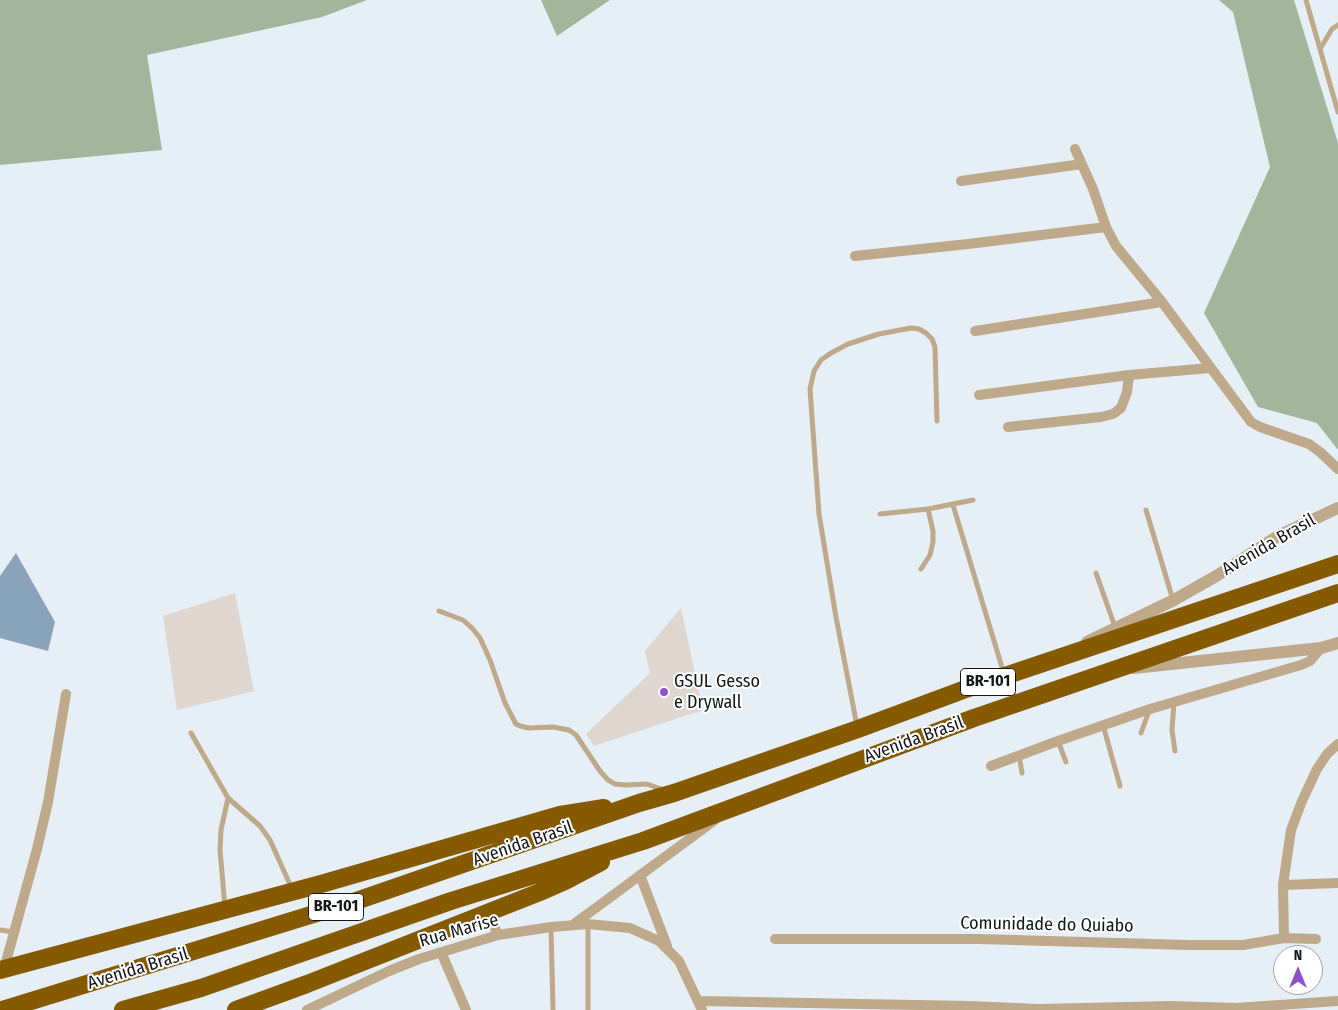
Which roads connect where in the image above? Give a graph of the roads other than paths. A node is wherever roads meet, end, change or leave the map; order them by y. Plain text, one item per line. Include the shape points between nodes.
1 (1306, 0) edge
2 (1338, 25) edge
3 (1320, 49) junction
4 (1338, 112) edge
5 (1075, 149) dead end
6 (1082, 164) junction
7 (961, 181) dead end
8 (1106, 226) junction
9 (855, 256) dead end
10 (1162, 302) junction
11 (975, 331) dead end
12 (1210, 368) junction
13 (1129, 375) junction
14 (979, 395) dead end
15 (937, 420) dead end
16 (1008, 427) dead end
17 (1338, 469) edge
18 (973, 500) dead end
19 (953, 505) junction
20 (1338, 508) edge
21 (928, 509) junction
22 (1146, 510) dead end
23 (880, 514) dead end
24 (1338, 564) edge
25 (921, 569) dead end
26 (1096, 573) dead end
27 (1338, 593) edge
28 (1174, 600) junction
29 (439, 611) dead end
30 (1115, 628) junction
31 (1338, 643) edge
32 (1320, 648) junction
33 (1039, 665) junction
34 (1109, 671) junction
35 (1005, 677) junction
36 (66, 694) dead end
37 (1174, 702) junction
38 (1150, 709) junction
39 (1102, 725) junction
40 (858, 729) junction
41 (191, 734) dead end
42 (1141, 734) dead end
43 (1058, 741) junction
44 (1338, 744) edge
45 (1175, 750) dead end
46 (1020, 755) junction
47 (1066, 762) dead end
48 (991, 766) dead end
49 (1022, 773) dead end
50 (1120, 786) dead end
51 (674, 793) junction
52 (228, 798) junction
53 (639, 803) junction
54 (730, 808) junction
55 (643, 840) junction
56 (640, 875) junction
57 (1338, 883) edge
58 (1283, 885) junction
59 (293, 892) junction
60 (226, 910) junction
61 (488, 912) junction
62 (588, 924) junction
63 (573, 925) junction
64 (551, 927) junction
65 (0, 930) edge
66 (14, 932) junction
67 (498, 935) junction
68 (1284, 938) junction
69 (776, 939) dead end
70 (1316, 939) dead end
71 (668, 948) junction
72 (441, 952) junction
73 (2, 970) edge
74 (1336, 1004) edge
75 (700, 1006) edge
76 (884, 1007) edge
77 (970, 1008) edge
78 (1172, 1008) edge
79 (1105, 1009) edge
80 (1236, 1009) edge
81 (2, 1010) edge
82 (123, 1010) edge
83 (236, 1010) edge
84 (307, 1010) edge
85 (466, 1010) edge
86 (553, 1010) edge
87 (588, 1010) edge
88 (1038, 1010) edge

1 - 3 lane
2 - 3 lane
3 - 4 lane
5 - 6 street
6 - 7 street
6 - 8 street
8 - 9 street
8 - 10 street via 1116,246
10 - 11 street
10 - 12 street
12 - 13 street
12 - 17 street via 1250,422 1309,444
13 - 14 street
13 - 16 street via 1121,408 1113,414
15 - 40 lane via 935,347 932,339 918,329 879,334 848,344 820,360 814,371 810,389 819,514
18 - 19 lane
19 - 21 lane
19 - 35 lane
20 - 28 street, Avenida Brasil via 1278,536
21 - 23 lane
21 - 25 lane via 933,542 930,555
22 - 28 lane
24 - 33 highway, Avenida Brasil / BR-101
26 - 30 lane
27 - 34 highway, Avenida Brasil / BR-101
28 - 30 street, Avenida Brasil
29 - 51 lane via 463,620 480,638 516,724 529,728 569,730 608,780 615,784 647,784
30 - 33 street, Avenida Brasil
31 - 32 street, Avenida Brasil
32 - 34 street, Avenida Brasil
32 - 37 street via 1301,666
33 - 35 highway, Avenida Brasil / BR-101
34 - 54 highway, Avenida Brasil / BR-101
35 - 40 highway, Avenida Brasil / BR-101
36 - 66 street via 48,802
37 - 38 street
37 - 45 lane via 1172,730
38 - 39 street
38 - 42 lane
39 - 43 street
39 - 50 lane
40 - 51 highway, Avenida Brasil / BR-101
41 - 52 lane
43 - 46 street
43 - 47 lane
44 - 58 street via 1317,769 1291,830
46 - 48 street
46 - 49 lane
51 - 53 highway, Avenida Brasil / BR-101
52 - 59 lane via 260,826 270,840
52 - 60 lane via 220,850
53 - 59 highway via 560,815
53 - 81 highway, Avenida Brasil / BR-101 via 356,901
54 - 55 highway, Avenida Brasil / BR-101
54 - 56 street
55 - 61 highway via 566,881
55 - 82 highway, Avenida Brasil / BR-101 via 451,901 201,988
56 - 63 street
56 - 71 street
57 - 58 street
58 - 68 street
59 - 60 highway
60 - 73 highway
61 - 67 street
61 - 83 highway
62 - 63 street, Rua Marise
62 - 71 street, Rua Marise via 630,928
62 - 87 lane
63 - 64 street, Rua Marise
64 - 67 street, Rua Marise
64 - 86 lane
65 - 66 lane
66 - 73 street
67 - 72 street, Rua Marise
68 - 69 street, Comunidade do Quiabo via 1243,946 979,939
68 - 70 street, Comunidade do Quiabo
71 - 75 street via 684,969
72 - 84 street, Rua Marise via 388,971
72 - 85 street
74 - 80 street
75 - 76 street
76 - 77 street
77 - 88 street
78 - 79 street
78 - 80 street
79 - 88 street

